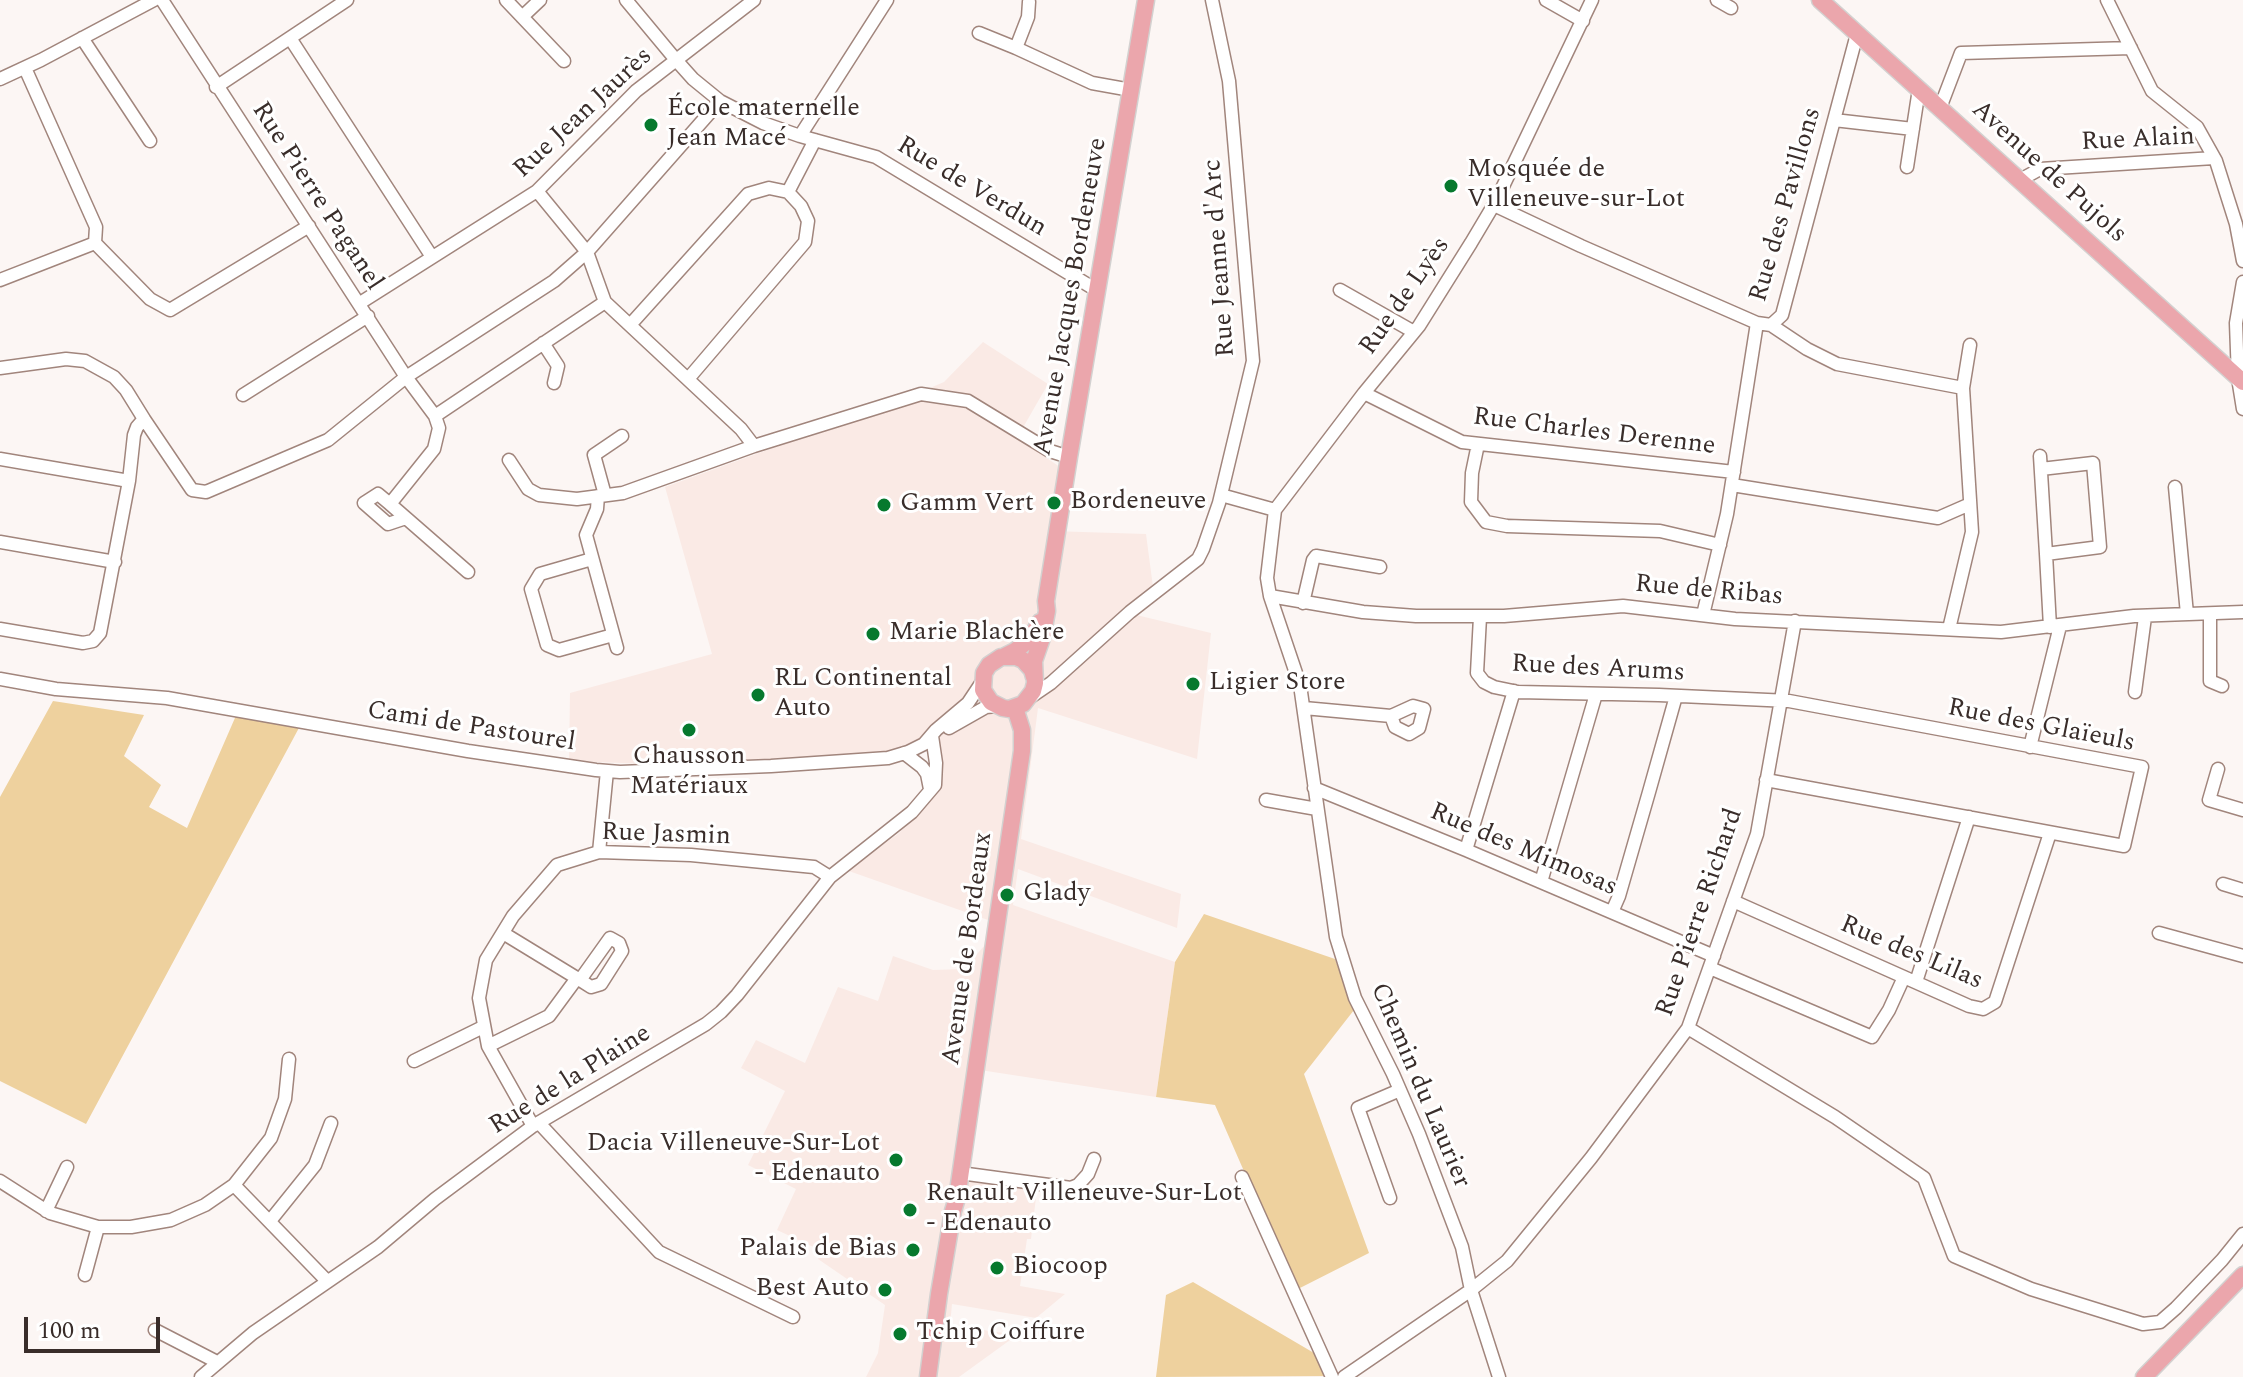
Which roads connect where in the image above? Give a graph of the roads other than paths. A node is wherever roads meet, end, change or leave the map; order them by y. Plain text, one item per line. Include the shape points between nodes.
1 (154, 0) edge
2 (162, 0) edge
3 (347, 0) edge
4 (506, 0) edge
5 (540, 0) edge
6 (626, 0) edge
7 (754, 0) edge
8 (887, 0) edge
9 (1146, 0) edge
10 (1212, 0) edge
11 (1546, 0) edge
12 (1592, 0) edge
13 (1717, 0) edge
14 (1820, 0) edge
15 (2107, 0) edge
16 (1029, 2) dead end
17 (1731, 8) dead end
18 (522, 17) junction
19 (1583, 21) junction
20 (979, 33) dead end
21 (1857, 34) junction
22 (82, 38) junction
23 (290, 38) junction
24 (1016, 48) junction
25 (2131, 48) junction
26 (676, 60) junction
27 (564, 61) dead end
28 (25, 68) junction
29 (0, 79) edge
30 (216, 87) junction
31 (1919, 89) junction
32 (1131, 90) junction
33 (720, 101) junction
34 (1940, 108) junction
35 (1834, 120) junction
36 (1913, 129) junction
37 (800, 136) junction
38 (815, 140) junction
39 (150, 141) dead end
40 (2214, 158) junction
41 (1907, 167) dead end
42 (2020, 180) junction
43 (537, 191) junction
44 (788, 192) junction
45 (1494, 205) junction
46 (309, 226) junction
47 (95, 243) junction
48 (2242, 247) edge
49 (587, 252) junction
50 (432, 257) junction
51 (2243, 261) edge
52 (0, 280) edge
53 (2243, 282) edge
54 (1340, 290) dead end
55 (1098, 291) junction
56 (605, 302) junction
57 (360, 303) junction
58 (368, 316) junction
59 (1757, 323) junction
60 (630, 325) junction
61 (1771, 325) junction
62 (1414, 332) junction
63 (543, 343) junction
64 (1970, 345) dead end
65 (0, 368) edge
66 (406, 377) junction
67 (688, 379) junction
68 (2241, 380) edge
69 (554, 383) dead end
70 (1963, 388) junction
71 (1364, 393) junction
72 (243, 395) dead end
73 (2243, 409) edge
74 (435, 416) junction
75 (144, 419) junction
76 (622, 436) dead end
77 (1478, 444) junction
78 (754, 446) junction
79 (1069, 457) junction
80 (0, 459) edge
81 (509, 460) dead end
82 (1733, 478) junction
83 (129, 481) junction
84 (2175, 487) dead end
85 (1221, 495) junction
86 (601, 496) junction
87 (390, 504) junction
88 (1970, 504) junction
89 (1275, 510) junction
90 (406, 518) junction
91 (0, 542) edge
92 (1720, 545) junction
93 (2046, 554) junction
94 (592, 559) junction
95 (115, 562) junction
96 (1380, 567) dead end
97 (468, 572) dead end
98 (1270, 596) junction
99 (1046, 601) junction
100 (1303, 603) junction
101 (2243, 612) edge
102 (2187, 614) junction
103 (2210, 614) junction
104 (1703, 615) junction
105 (1480, 617) junction
106 (2145, 617) junction
107 (1795, 621) junction
108 (2055, 626) junction
109 (0, 629) edge
110 (1949, 629) junction
111 (613, 635) junction
112 (617, 648) dead end
113 (1001, 657) junction
114 (1034, 677) junction
115 (1055, 679) junction
116 (4, 680) edge
117 (982, 681) junction
118 (2222, 686) dead end
119 (1514, 691) junction
120 (0, 692) edge
121 (2135, 692) dead end
122 (1596, 694) junction
123 (1676, 696) junction
124 (1779, 702) junction
125 (1022, 703) junction
126 (997, 706) junction
127 (1304, 708) junction
128 (1391, 716) dead end
129 (932, 736) junction
130 (2030, 747) junction
131 (904, 753) junction
132 (2218, 769) dead end
133 (607, 771) junction
134 (1766, 780) junction
135 (1314, 788) junction
136 (930, 789) junction
137 (1266, 800) dead end
138 (1317, 809) junction
139 (2243, 810) edge
140 (1969, 817) junction
141 (2050, 833) junction
142 (1466, 850) junction
143 (599, 852) junction
144 (830, 877) junction
145 (1541, 882) junction
146 (2223, 884) dead end
147 (2243, 890) edge
148 (1733, 901) junction
149 (1612, 912) junction
150 (503, 933) junction
151 (2159, 933) dead end
152 (2243, 956) edge
153 (1712, 962) junction
154 (1910, 980) junction
155 (483, 1027) junction
156 (1688, 1028) junction
157 (488, 1046) junction
158 (289, 1059) dead end
159 (414, 1061) dead end
160 (1400, 1090) junction
161 (331, 1123) dead end
162 (536, 1124) junction
163 (1094, 1159) dead end
164 (67, 1167) dead end
165 (960, 1173) junction
166 (1242, 1177) dead end
167 (0, 1181) edge
168 (234, 1185) junction
169 (957, 1198) junction
170 (1390, 1198) dead end
171 (46, 1211) junction
172 (270, 1221) junction
173 (98, 1227) junction
174 (2243, 1234) edge
175 (85, 1275) dead end
176 (2243, 1275) edge
177 (327, 1281) junction
178 (1471, 1290) junction
179 (938, 1297) junction
180 (793, 1317) dead end
181 (155, 1330) dead end
182 (940, 1349) junction
183 (217, 1362) junction
184 (201, 1377) edge
185 (928, 1377) edge
186 (936, 1377) edge
187 (1332, 1377) edge
188 (1344, 1377) edge
189 (1499, 1377) edge
190 (2144, 1377) edge

1 - 22 street
2 - 30 street, Rue Pierre Paganel
3 - 23 street
4 - 18 street
5 - 18 street
6 - 26 street, Rue de Verdun
7 - 26 street, Rue Jean Jaurès
8 - 37 street
9 - 32 main road, Avenue Jacques Bordeneuve
10 - 85 street, Rue Jeanne d'Arc via 1229,81 1253,361
11 - 19 street
12 - 19 street, Rue de Lyès
13 - 17 street
14 - 21 main road, Avenue de Pujols
15 - 25 street
16 - 24 street
18 - 27 street
19 - 45 street, Rue de Lyès
20 - 24 street
21 - 31 main road, Avenue de Pujols
21 - 35 street, Rue des Pavillons
22 - 28 street
22 - 39 street
23 - 30 street
23 - 50 street
24 - 32 street via 1092,83
25 - 34 street via 1961,53
25 - 40 street via 2152,91 2197,127
26 - 33 street, Rue de Verdun
26 - 43 street, Rue Jean Jaurès via 636,91
28 - 29 street
28 - 47 street via 96,227
30 - 46 street, Rue Pierre Paganel
31 - 34 main road, Avenue de Pujols
31 - 36 street
32 - 55 main road, Avenue Jacques Bordeneuve
33 - 37 street, Rue de Verdun
33 - 49 street
34 - 42 main road, Avenue de Pujols
35 - 36 street
35 - 61 street, Rue des Pavillons via 1782,315
36 - 41 street
37 - 38 street, Rue de Verdun
38 - 44 street
38 - 55 street, Rue de Verdun via 876,157
40 - 42 street, Rue Alain via 2040,169
40 - 48 street
42 - 68 main road, Avenue de Pujols
43 - 49 street
43 - 50 street, Rue Jean Jaurès
44 - 60 street via 769,188 748,194
44 - 67 street via 808,221 805,242
45 - 59 street, Rue des Pavillons
45 - 62 street, Rue de Lyès
46 - 47 street via 170,310 150,299
46 - 57 street, Rue Pierre Paganel
47 - 52 street
48 - 51 street
49 - 56 street
49 - 66 street via 554,281
50 - 57 street, Rue Jean Jaurès
53 - 68 street via 2236,323
54 - 62 street
55 - 79 main road, Avenue Jacques Bordeneuve
56 - 60 street
56 - 63 street
57 - 58 street, Rue Pierre Paganel
58 - 66 street, Rue Pierre Paganel
58 - 72 street
59 - 61 street, Rue des Pavillons
59 - 82 street
60 - 67 street
61 - 70 street via 1837,364
62 - 71 street, Rue de Lyès
63 - 69 street via 558,366
63 - 74 street
64 - 70 street
65 - 75 street via 85,361 114,377
66 - 74 street, Rue Pierre Paganel
66 - 75 street via 328,440 206,492 192,490
67 - 78 street
68 - 73 street
70 - 88 street
71 - 77 street, Rue Charles Derenne via 1462,442
71 - 89 street, Rue de Lyès
74 - 87 street via 439,428 434,449
75 - 83 street via 134,435
76 - 86 street via 594,455
77 - 82 street, Rue Charles Derenne
77 - 92 street via 1471,502 1486,522 1660,531
78 - 79 street via 921,394 968,401
78 - 86 street
79 - 99 main road, Avenue Jacques Bordeneuve
80 - 83 street
81 - 86 street via 528,489 539,495
82 - 88 street, Rue Charles Derenne via 1938,518
82 - 92 street
83 - 95 street
84 - 102 street
85 - 89 street
85 - 115 street, Rue Jeanne d'Arc via 1198,559
86 - 94 street via 586,535
87 - 90 street
87 - 90 street via 378,494 364,503 388,524
88 - 110 street via 1972,532
89 - 98 street, Chemin du Laurier via 1267,578
90 - 97 street
91 - 95 street
92 - 104 street
93 - 93 street via 2040,463 2093,463 2100,547
93 - 108 street
94 - 111 street
94 - 111 street via 540,574 531,589 547,645 559,650
95 - 109 street via 100,633 93,641
96 - 100 street via 1316,556
98 - 100 street, Rue de Ribas
98 - 127 street, Chemin du Laurier
99 - 113 main road, Avenue Jacques Bordeneuve via 1030,639
99 - 114 main road, Avenue Jacques Bordeneuve
100 - 105 street, Rue de Ribas via 1363,612
101 - 103 street, Rue de Ribas
102 - 103 street, Rue de Ribas
102 - 106 street, Rue de Ribas
103 - 118 street via 2210,681
104 - 105 street, Rue de Ribas via 1623,606
104 - 107 street, Rue de Ribas
105 - 119 street, Rue des Arums via 1477,673 1494,687
106 - 108 street, Rue de Ribas
106 - 121 street
107 - 110 street, Rue de Ribas
107 - 124 street, Rue Pierre Richard
108 - 110 street, Rue de Ribas via 2001,632
108 - 130 street
111 - 112 street
113 - 114 main road via 1023,660
113 - 117 main road via 989,665
114 - 115 street
114 - 125 main road via 1033,691
115 - 125 street, Rue Jeanne d'Arc
116 - 120 street
116 - 133 street, Cami de Pastourel via 167,698
117 - 126 main road via 987,698
117 - 129 street, Cami de Pastourel via 968,703
119 - 122 street, Rue des Arums
119 - 142 street
122 - 123 street, Rue des Arums
122 - 145 street
123 - 124 street, Rue des Arums
123 - 149 street
124 - 130 street, Rue des Glaïeuls
124 - 134 street, Rue Pierre Richard
125 - 126 main road
125 - 165 main road, Avenue de Bordeaux via 1022,751
126 - 129 street, Cami de Pastourel
127 - 128 street
127 - 135 street, Chemin du Laurier
129 - 131 street, Cami de Pastourel
129 - 136 street via 936,778
130 - 141 street, Rue des Glaïeuls via 2142,767 2124,846
131 - 133 street, Cami de Pastourel via 771,766
131 - 136 street via 922,767
132 - 139 street via 2209,800
133 - 143 street
134 - 140 street, Rue des Glaïeuls
134 - 148 street, Rue Pierre Richard via 1757,834
135 - 138 street, Chemin du Laurier
135 - 142 street, Rue des Mimosas
136 - 144 street, Rue de la Plaine via 912,812
137 - 138 street
138 - 160 street, Chemin du Laurier via 1336,937 1355,998
140 - 141 street, Rue des Glaïeuls
140 - 154 street, Rue des Mimosas
141 - 154 street, Rue des Lilas via 1995,1002 1983,1009 1969,1006
142 - 145 street, Rue des Mimosas
143 - 144 street, Rue Jasmin via 814,867
143 - 150 street, Rue Jasmin via 557,865
144 - 162 street, Rue de la Plaine via 721,1012
145 - 149 street, Rue des Mimosas
146 - 147 street
148 - 153 street, Rue Pierre Richard
148 - 154 street, Rue des Lilas
149 - 153 street, Rue des Mimosas
150 - 155 street, Rue Jasmin via 486,960 479,998
150 - 157 street via 578,979 549,1016
151 - 152 street
153 - 154 street, Rue des Mimosas via 1872,1037
153 - 156 street, Rue Pierre Richard
155 - 157 street, Rue Jasmin
155 - 159 street
156 - 174 street via 1924,1178 1954,1256 2031,1289 2143,1324 2160,1322
156 - 178 street, Rue Pierre Richard via 1507,1261
157 - 162 street, Rue Jasmin
158 - 168 street via 285,1099 271,1138
160 - 170 street via 1356,1103
160 - 178 street, Chemin du Laurier via 1462,1247
161 - 172 street via 315,1165
162 - 177 street, Rue de la Plaine
162 - 180 street, Rue Jasmin via 659,1252
163 - 165 street via 1088,1174 1071,1188
164 - 171 street
165 - 169 main road, Avenue de Bordeaux
166 - 187 street
167 - 171 street
168 - 172 street
168 - 173 street via 171,1220
169 - 179 main road, Avenue de Bordeaux
169 - 182 main road, Avenue de Bordeaux
171 - 173 street
172 - 177 street
173 - 175 street
176 - 190 main road
177 - 183 street, Rue de la Plaine
178 - 188 street, Rue Pierre Richard
178 - 189 street, Chemin du Laurier
179 - 182 main road
179 - 185 main road, Avenue de Bordeaux
181 - 183 street
182 - 186 main road, Avenue de Bordeaux
183 - 184 street, Rue de la Plaine

